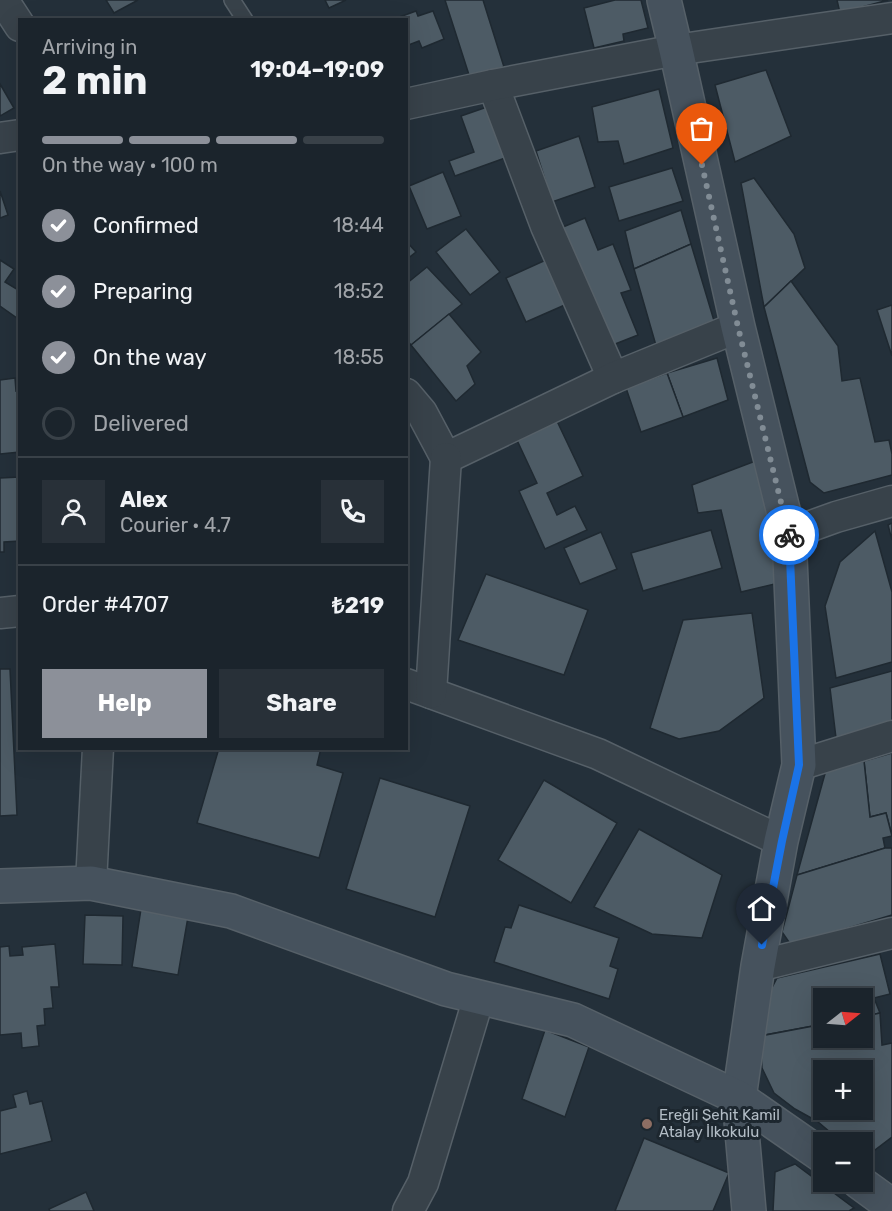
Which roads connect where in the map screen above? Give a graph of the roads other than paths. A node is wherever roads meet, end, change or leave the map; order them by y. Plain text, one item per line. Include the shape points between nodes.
1 (3, 0) edge
2 (232, 0) edge
3 (664, 0) edge
4 (244, 18) edge
5 (892, 18) edge
6 (18, 23) edge
7 (676, 50) junction
8 (493, 85) junction
9 (408, 104) edge
10 (18, 135) edge
11 (0, 138) edge
12 (738, 327) junction
13 (613, 378) junction
14 (408, 396) edge
15 (446, 458) junction
16 (892, 501) edge
17 (789, 534) junction
18 (18, 611) edge
19 (0, 613) edge
20 (419, 688) edge
21 (892, 736) edge
22 (98, 750) edge
23 (799, 765) junction
24 (782, 841) junction
25 (91, 883) junction
26 (0, 886) edge
27 (892, 933) edge
28 (758, 966) junction
29 (479, 997) junction
30 (739, 1098) junction
31 (813, 1149) edge
32 (873, 1192) edge
33 (892, 1206) edge
34 (408, 1211) edge
35 (749, 1211) edge

1 - 6 street
2 - 4 lane
3 - 7 street
5 - 7 street
7 - 8 street
7 - 12 street
8 - 9 street
8 - 13 street via 546,226
10 - 11 street
12 - 13 street
12 - 17 street
13 - 15 street
14 - 15 street via 422,413
15 - 20 street
16 - 17 street
17 - 23 street
18 - 19 street
20 - 24 street via 598,754
21 - 23 street
22 - 25 street
23 - 24 street
24 - 28 street
25 - 26 street
25 - 29 street via 231,911 446,989
27 - 28 street
28 - 30 street
29 - 30 street via 573,1020
29 - 34 street via 423,1183
30 - 31 street
30 - 35 street
32 - 33 street

